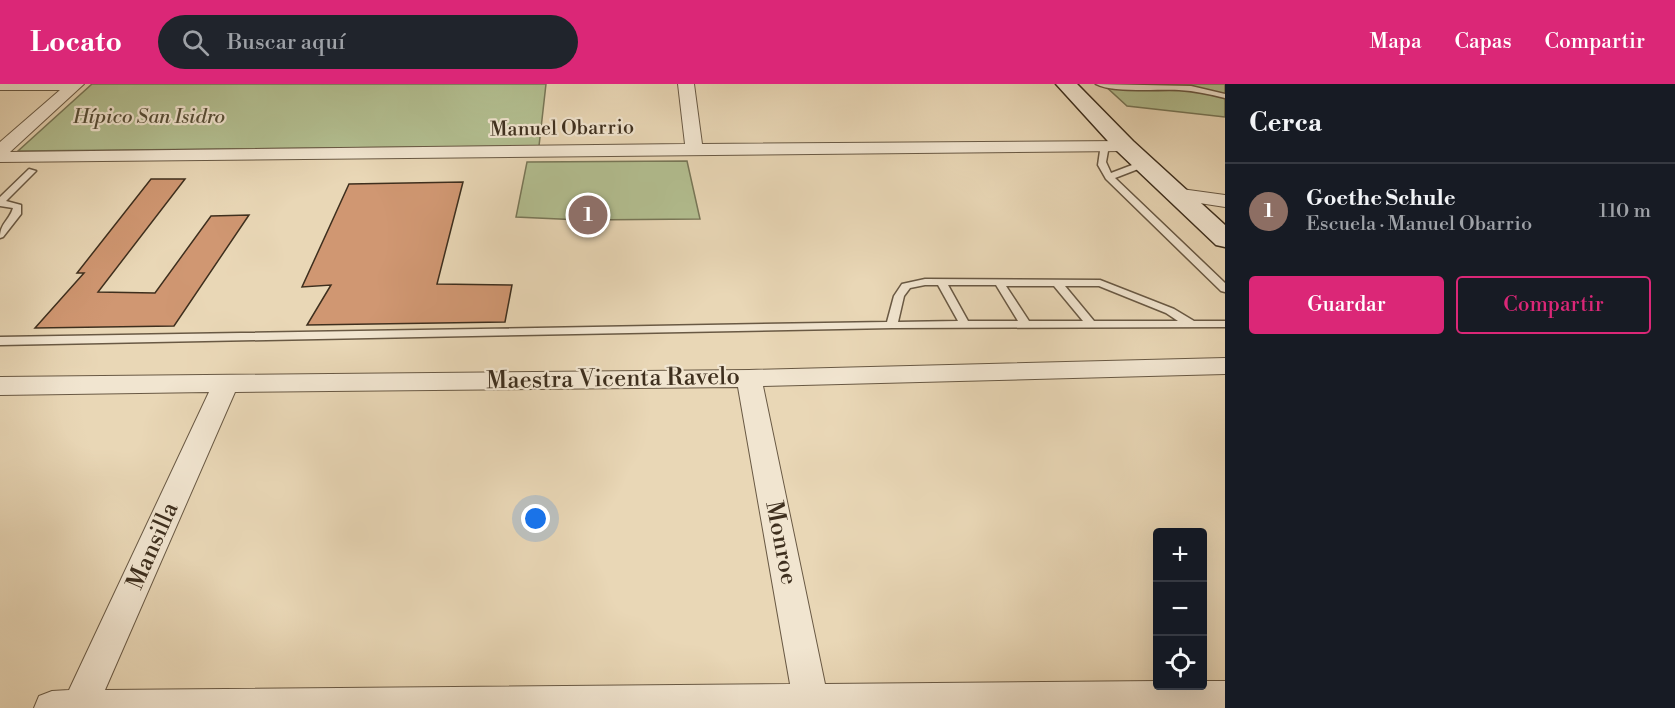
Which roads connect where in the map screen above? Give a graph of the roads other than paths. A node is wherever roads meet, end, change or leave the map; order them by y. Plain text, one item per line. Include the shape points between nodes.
1 (686, 84) edge
2 (1066, 84) edge
3 (1100, 84) edge
4 (0, 85) edge
5 (75, 85) edge
6 (1225, 96) edge
7 (1099, 146) junction
8 (1125, 146) junction
9 (694, 148) junction
10 (0, 152) edge
11 (0, 157) edge
12 (1143, 164) junction
13 (32, 171) dead end
14 (1109, 177) junction
15 (1174, 194) junction
16 (1225, 201) edge
17 (0, 202) edge
18 (0, 235) edge
19 (1225, 239) edge
20 (941, 282) junction
21 (999, 282) junction
22 (1057, 282) junction
23 (1225, 289) edge
24 (1091, 324) junction
25 (1191, 324) junction
26 (1225, 324) edge
27 (892, 325) junction
28 (965, 325) junction
29 (1026, 325) junction
30 (0, 341) edge
31 (1225, 366) edge
32 (749, 378) junction
33 (226, 383) junction
34 (0, 386) edge
35 (1225, 698) edge
36 (812, 705) edge
37 (70, 708) edge

1 - 9 street
2 - 8 street
3 - 6 lane via 1186,86
4 - 5 street
5 - 10 street
7 - 8 street, Manuel Obarrio
7 - 9 street, Manuel Obarrio
7 - 14 lane via 1104,151 1101,166
8 - 12 street
9 - 11 street, Manuel Obarrio
12 - 14 lane
12 - 15 street
13 - 17 lane
14 - 23 lane
15 - 16 street
15 - 19 street
17 - 18 lane via 18,207
20 - 21 lane
20 - 27 lane via 906,286 899,296
20 - 28 lane
21 - 22 lane
21 - 29 lane
22 - 24 lane
22 - 25 lane via 1107,285
24 - 25 lane
24 - 29 lane
25 - 26 lane
27 - 28 lane
27 - 30 lane
28 - 29 lane
31 - 32 street, Maestra Vicenta Ravelo
32 - 33 street, Maestra Vicenta Ravelo
32 - 36 street, Monroe
33 - 34 street, Maestra Vicenta Ravelo
33 - 37 street, Mansilla
35 - 36 street
36 - 37 street

